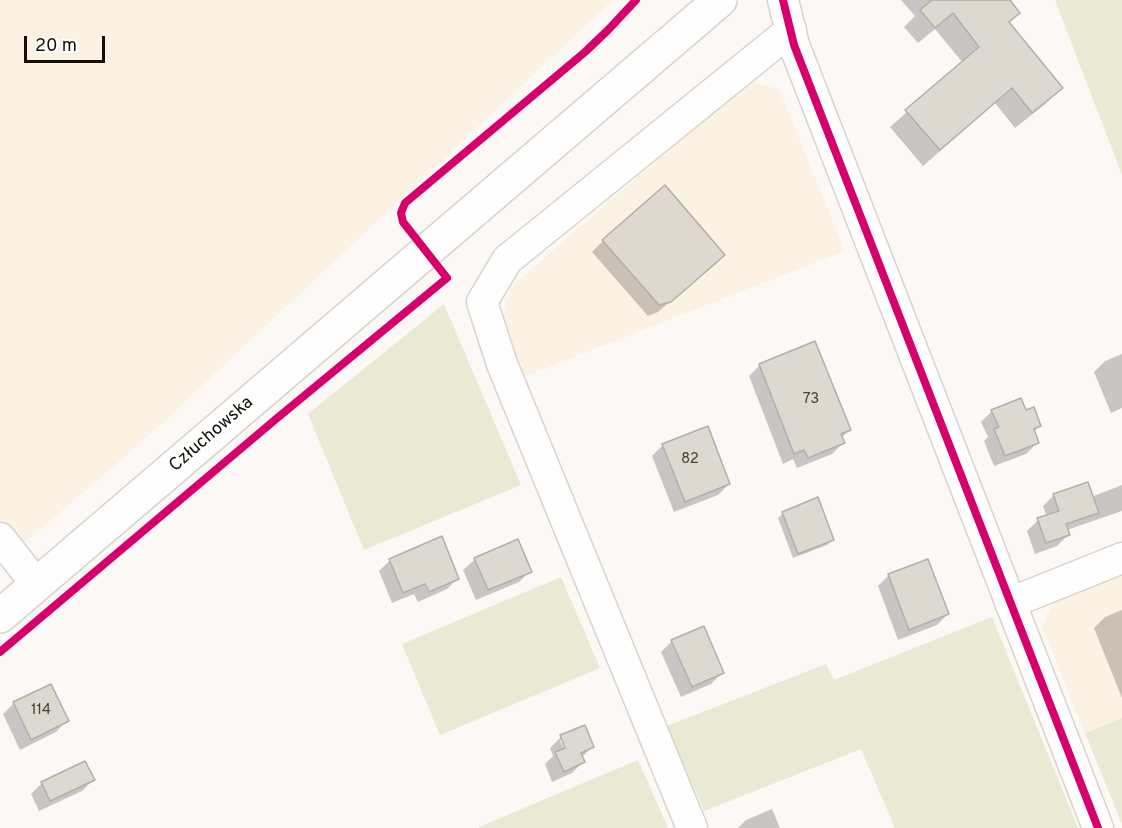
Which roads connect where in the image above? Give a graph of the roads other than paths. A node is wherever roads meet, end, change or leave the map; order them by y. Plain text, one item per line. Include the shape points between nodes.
1 (720, 0) edge
2 (783, 0) edge
3 (791, 30) junction
4 (0, 538) edge
5 (1122, 558) edge
6 (37, 585) junction
7 (1011, 603) junction
8 (0, 616) edge
9 (692, 828) edge
10 (1098, 828) edge

1 - 6 main road, Człuchowska
2 - 3 street
3 - 7 street
3 - 9 street via 507,260 482,303 502,364
4 - 6 street
5 - 7 street
6 - 8 main road, Człuchowska
7 - 10 street

